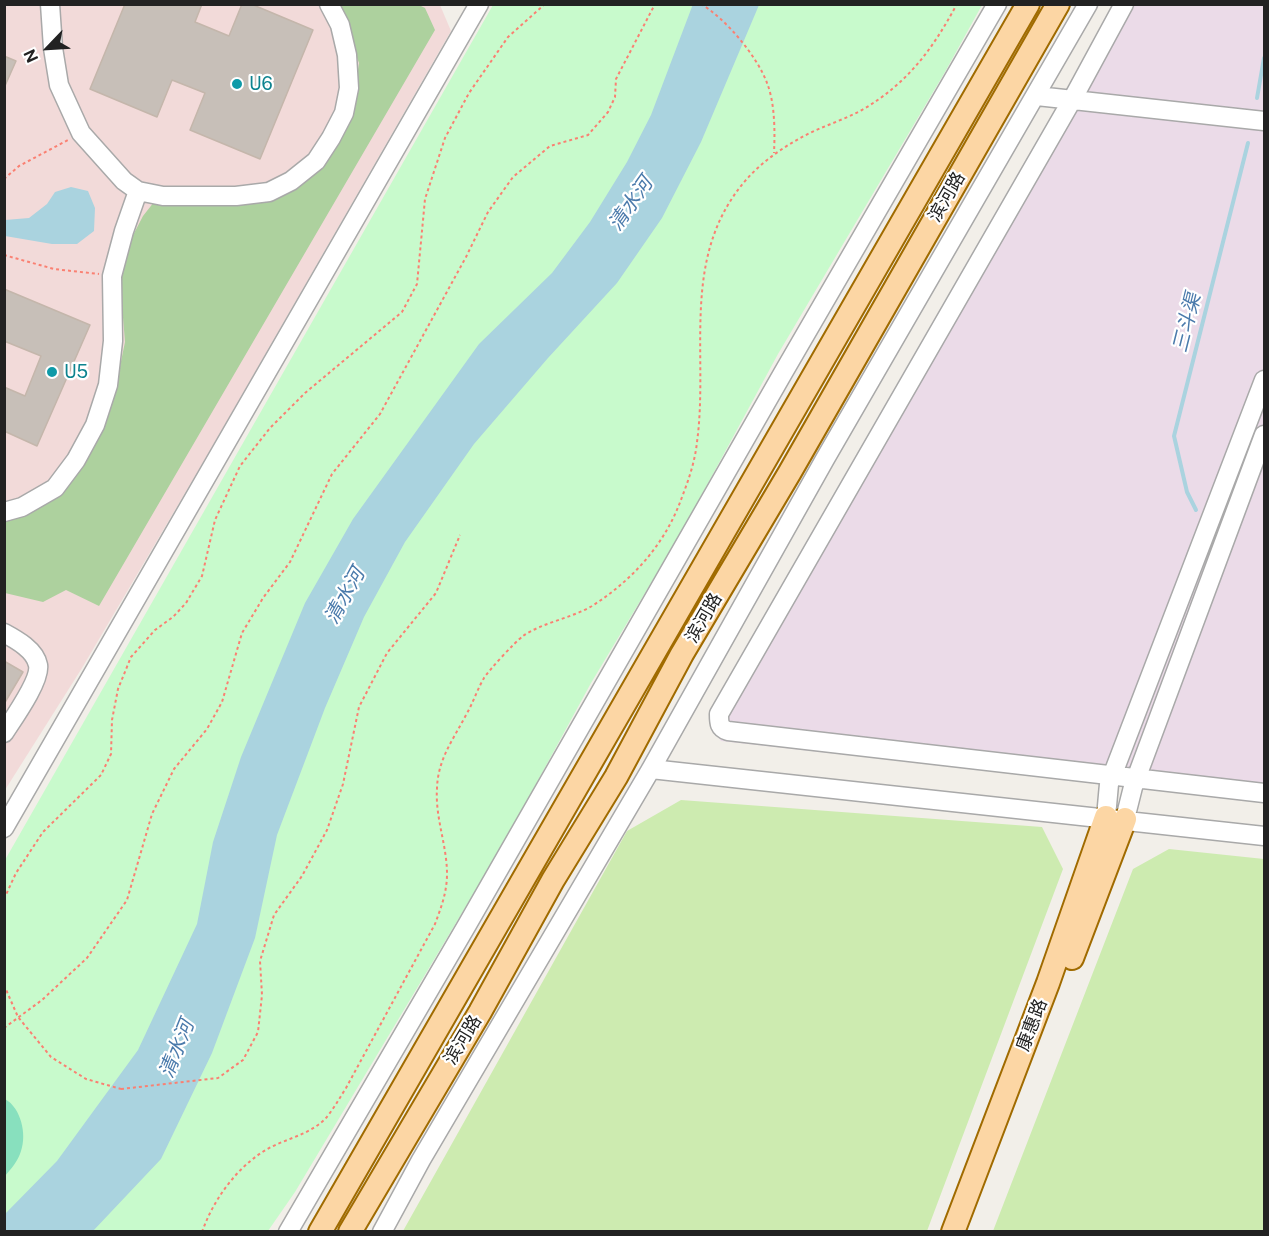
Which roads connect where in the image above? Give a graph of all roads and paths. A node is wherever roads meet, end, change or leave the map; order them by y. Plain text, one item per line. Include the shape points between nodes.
1 (50, 4) edge
2 (329, 4) edge
3 (479, 4) edge
4 (545, 4) edge
5 (655, 4) edge
6 (701, 4) edge
7 (957, 4) edge
8 (997, 4) edge
9 (1028, 4) edge
10 (1058, 4) edge
11 (1088, 4) edge
12 (1124, 4) edge
13 (1037, 96) junction
14 (1072, 100) junction
15 (1264, 121) edge
16 (81, 133) junction
17 (774, 153) junction
18 (4, 179) edge
19 (138, 191) junction
20 (4, 255) edge
21 (112, 276) junction
22 (1264, 380) edge
23 (1264, 435) edge
24 (4, 512) edge
25 (460, 535) dead end
26 (4, 633) edge
27 (4, 733) edge
28 (651, 769) junction
29 (1113, 775) junction
30 (1137, 778) junction
31 (1264, 793) edge
32 (1116, 818) junction
33 (4, 828) edge
34 (1264, 836) edge
35 (4, 899) edge
36 (4, 985) edge
37 (4, 1029) edge
38 (202, 1232) edge
39 (288, 1232) edge
40 (320, 1232) edge
41 (350, 1232) edge
42 (382, 1232) edge
43 (953, 1232) edge
44 (969, 1232) edge

1 - 16 street via 59,85
2 - 19 street via 340,25 349,88 344,113 316,161 269,192 163,196
3 - 33 street
4 - 35 path via 508,37 468,93 446,138 425,199 417,284 402,312 306,393 240,465 214,520 202,576 186,603 131,657 118,689 111,754 101,775 43,832
5 - 37 path via 616,79 615,97 608,112 588,135 550,146 513,177 488,212 380,414 332,474 290,562 242,633 222,702 207,729 174,769 152,814 127,900 87,958
6 - 17 path via 716,13 745,45 767,84 776,128
7 - 17 path via 927,55 890,91 861,110
8 - 39 street
9 - 40 main road, 滨河路
10 - 41 main road, 滨河路 via 682,654 616,777
11 - 13 street
12 - 14 street
13 - 14 street
13 - 28 street via 825,459
14 - 15 street
14 - 29 street via 719,714 718,723 728,732
16 - 18 path via 19,166
16 - 19 street
17 - 38 path via 732,198 715,228 707,256 700,296 697,441 682,500 666,534 627,578 591,606 523,636 485,676 440,764 437,809 447,875 435,924 334,1107 324,1120 306,1132 250,1160 210,1211
19 - 21 street
20 - 21 path via 54,268
21 - 24 street via 113,341 108,385 95,425 55,488 22,507
22 - 29 street
23 - 30 street
25 - 36 path, bridge via 436,593 387,653 359,707 343,784 327,830 302,876 274,915 260,961 258,1032 243,1060 218,1078 121,1089 86,1079 51,1057 18,1017
26 - 27 street via 33,653 39,666 37,678
28 - 32 street
28 - 42 street
29 - 30 street
29 - 32 street via 1109,784
30 - 31 street
30 - 32 street
32 - 34 street
32 - 43 main road, 康惠路
32 - 44 main road, 康惠路

